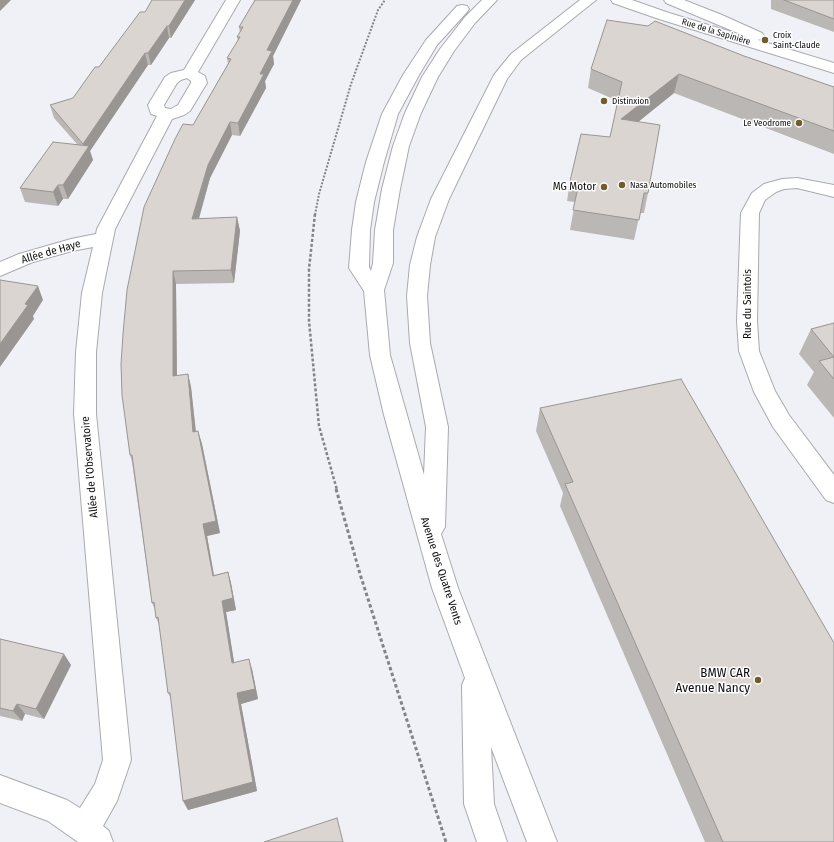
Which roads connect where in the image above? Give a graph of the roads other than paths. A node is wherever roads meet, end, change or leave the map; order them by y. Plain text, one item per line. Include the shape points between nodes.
1 (233, 0) edge
2 (471, 0) edge
3 (490, 0) edge
4 (589, 0) edge
5 (618, 0) edge
6 (654, 0) edge
7 (671, 0) edge
8 (757, 36) junction
9 (815, 62) junction
10 (834, 68) edge
11 (190, 73) junction
12 (166, 114) junction
13 (834, 191) edge
14 (103, 239) junction
15 (0, 270) edge
16 (374, 290) junction
17 (834, 493) edge
18 (433, 548) junction
19 (474, 667) junction
20 (0, 789) edge
21 (91, 835) edge
22 (492, 842) edge
23 (542, 842) edge

1 - 11 main road
2 - 16 main road, Avenue des Quatre Vents via 431,43 411,75 388,121 375,162 360,230 359,268
3 - 16 main road, Avenue des Quatre Vents via 470,20 448,49 430,77 413,113 401,146 384,230 383,263
4 - 18 main road via 516,57 500,78 440,199 426,237 417,296 420,343 437,427
5 - 9 main road, Rue de la Sapinière
6 - 8 main road, Rue de la Sapinière
7 - 8 main road
8 - 9 main road, Rue de la Sapinière
9 - 10 main road, Rue de la Sapinière
11 - 12 main road via 199,79 199,83 184,108
11 - 12 main road via 176,76 171,80 156,105 157,111
12 - 14 main road, Allée de l'Observatoire via 115,210
13 - 17 main road, Rue du Saintois via 797,183 782,184 770,188 758,198 750,213 747,321 749,351 765,392 782,421
14 - 15 main road, Allée de Haye via 26,258
14 - 21 main road, Allée de l'Observatoire via 89,315 85,414 116,760
16 - 18 main road, Avenue des Quatre Vents via 380,355
18 - 19 main road, Avenue des Quatre Vents
19 - 22 main road via 479,804
19 - 23 main road, Avenue des Quatre Vents
20 - 21 main road via 57,810

